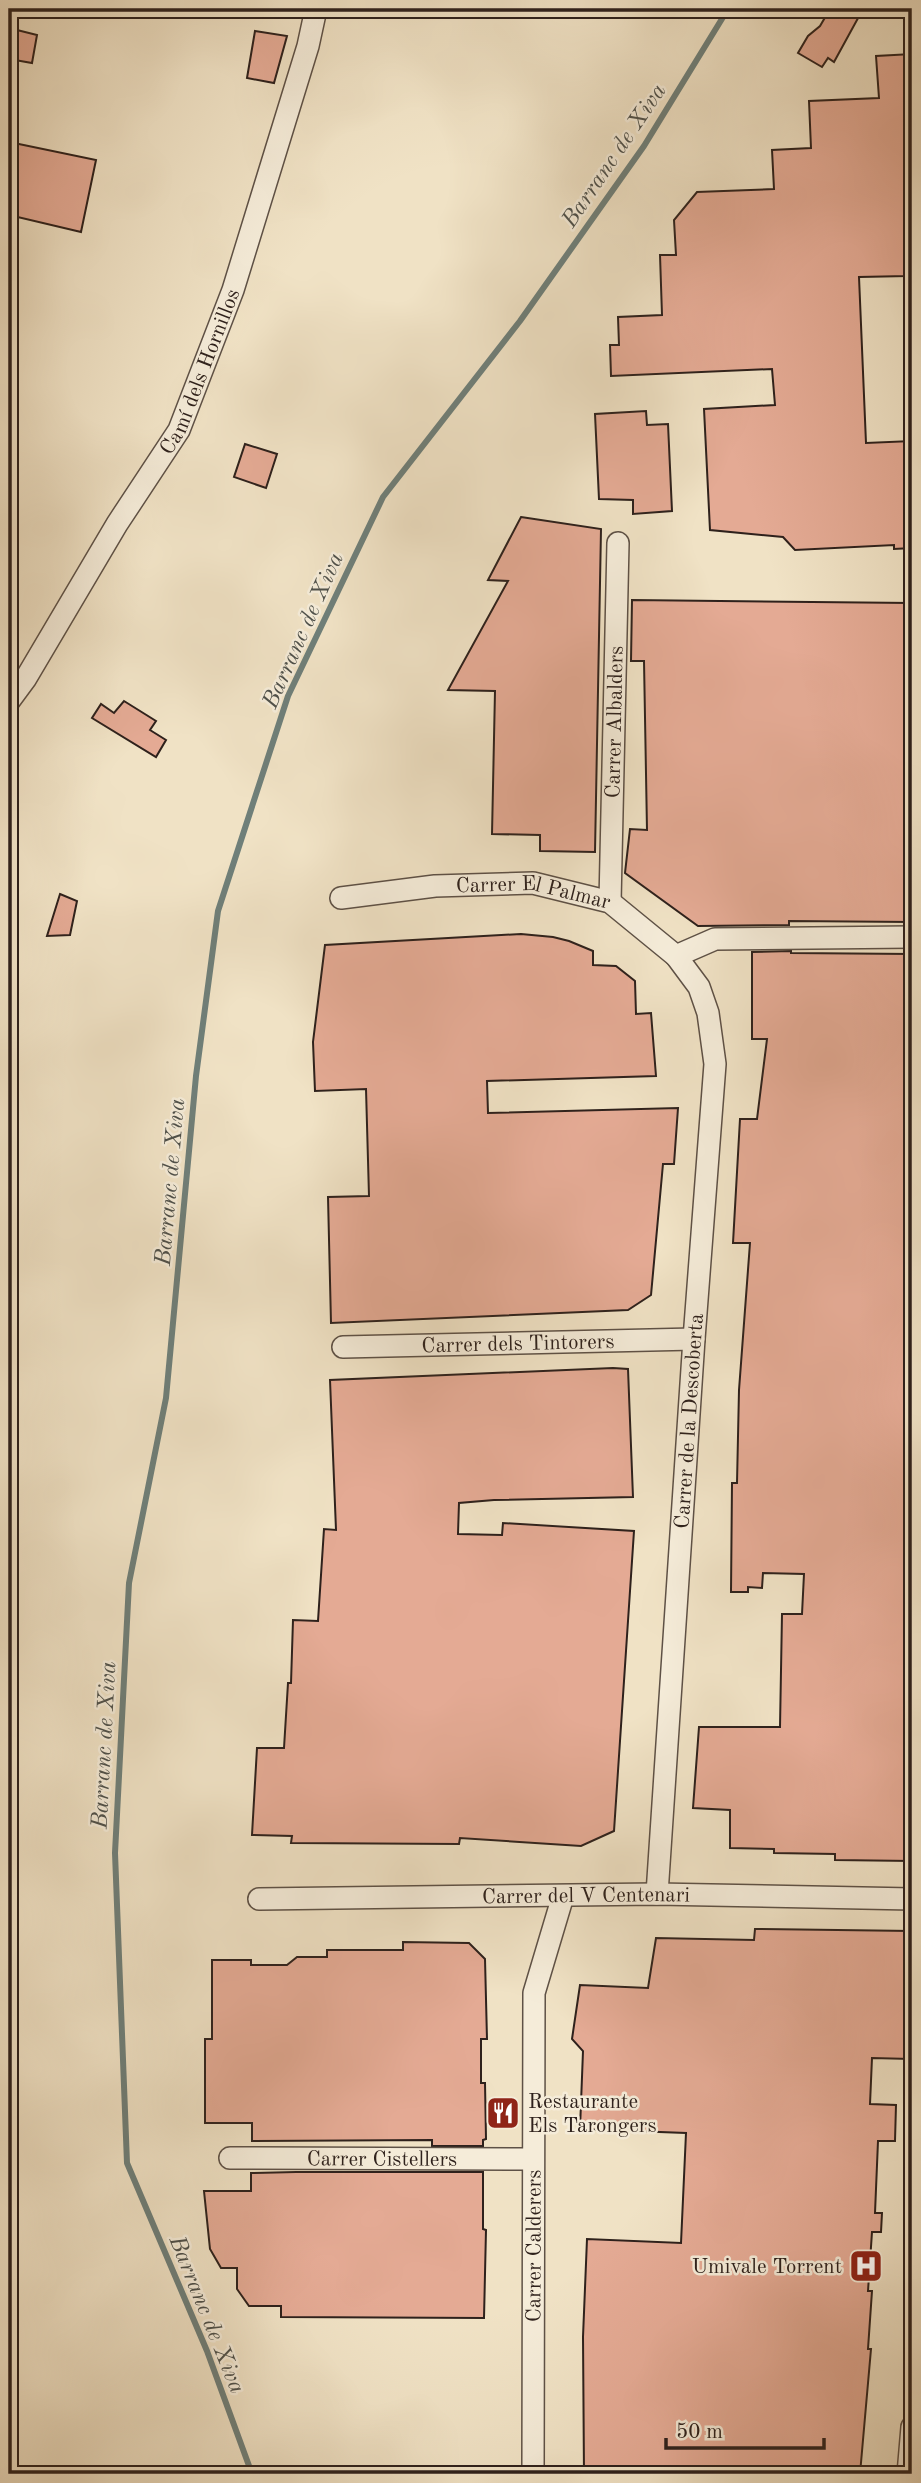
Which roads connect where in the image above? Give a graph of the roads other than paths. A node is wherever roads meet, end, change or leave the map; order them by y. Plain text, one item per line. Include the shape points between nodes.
1 (316, 9) edge
2 (618, 543) dead end
3 (9, 701) edge
4 (341, 898) dead end
5 (610, 902) junction
6 (912, 937) edge
7 (676, 956) junction
8 (694, 1339) junction
9 (343, 1348) dead end
10 (657, 1895) junction
11 (563, 1896) junction
12 (259, 1899) dead end
13 (912, 1899) edge
14 (230, 2158) dead end
15 (533, 2159) junction
16 (912, 2427) edge
17 (533, 2474) edge
18 (908, 2474) edge

1 - 3 street, Camí dels Hornillos via 233,290 180,430
2 - 5 street, Carrer Albalders
4 - 5 street, Carrer El Palmar via 435,886 533,883
5 - 7 street, Carrer El Palmar
6 - 7 street via 715,939
7 - 8 street, Carrer de la Descoberta via 699,987 708,1013 715,1064
8 - 9 street, Carrer dels Tintorers
8 - 10 street, Carrer de la Descoberta
10 - 11 street, Carrer del V Centenari
10 - 13 street, Carrer del V Centenari
11 - 12 street, Carrer del V Centenari
11 - 15 street, Carrer Calderers via 534,1993
14 - 15 street, Carrer Cistellers
15 - 17 street, Carrer Calderers
16 - 18 street

